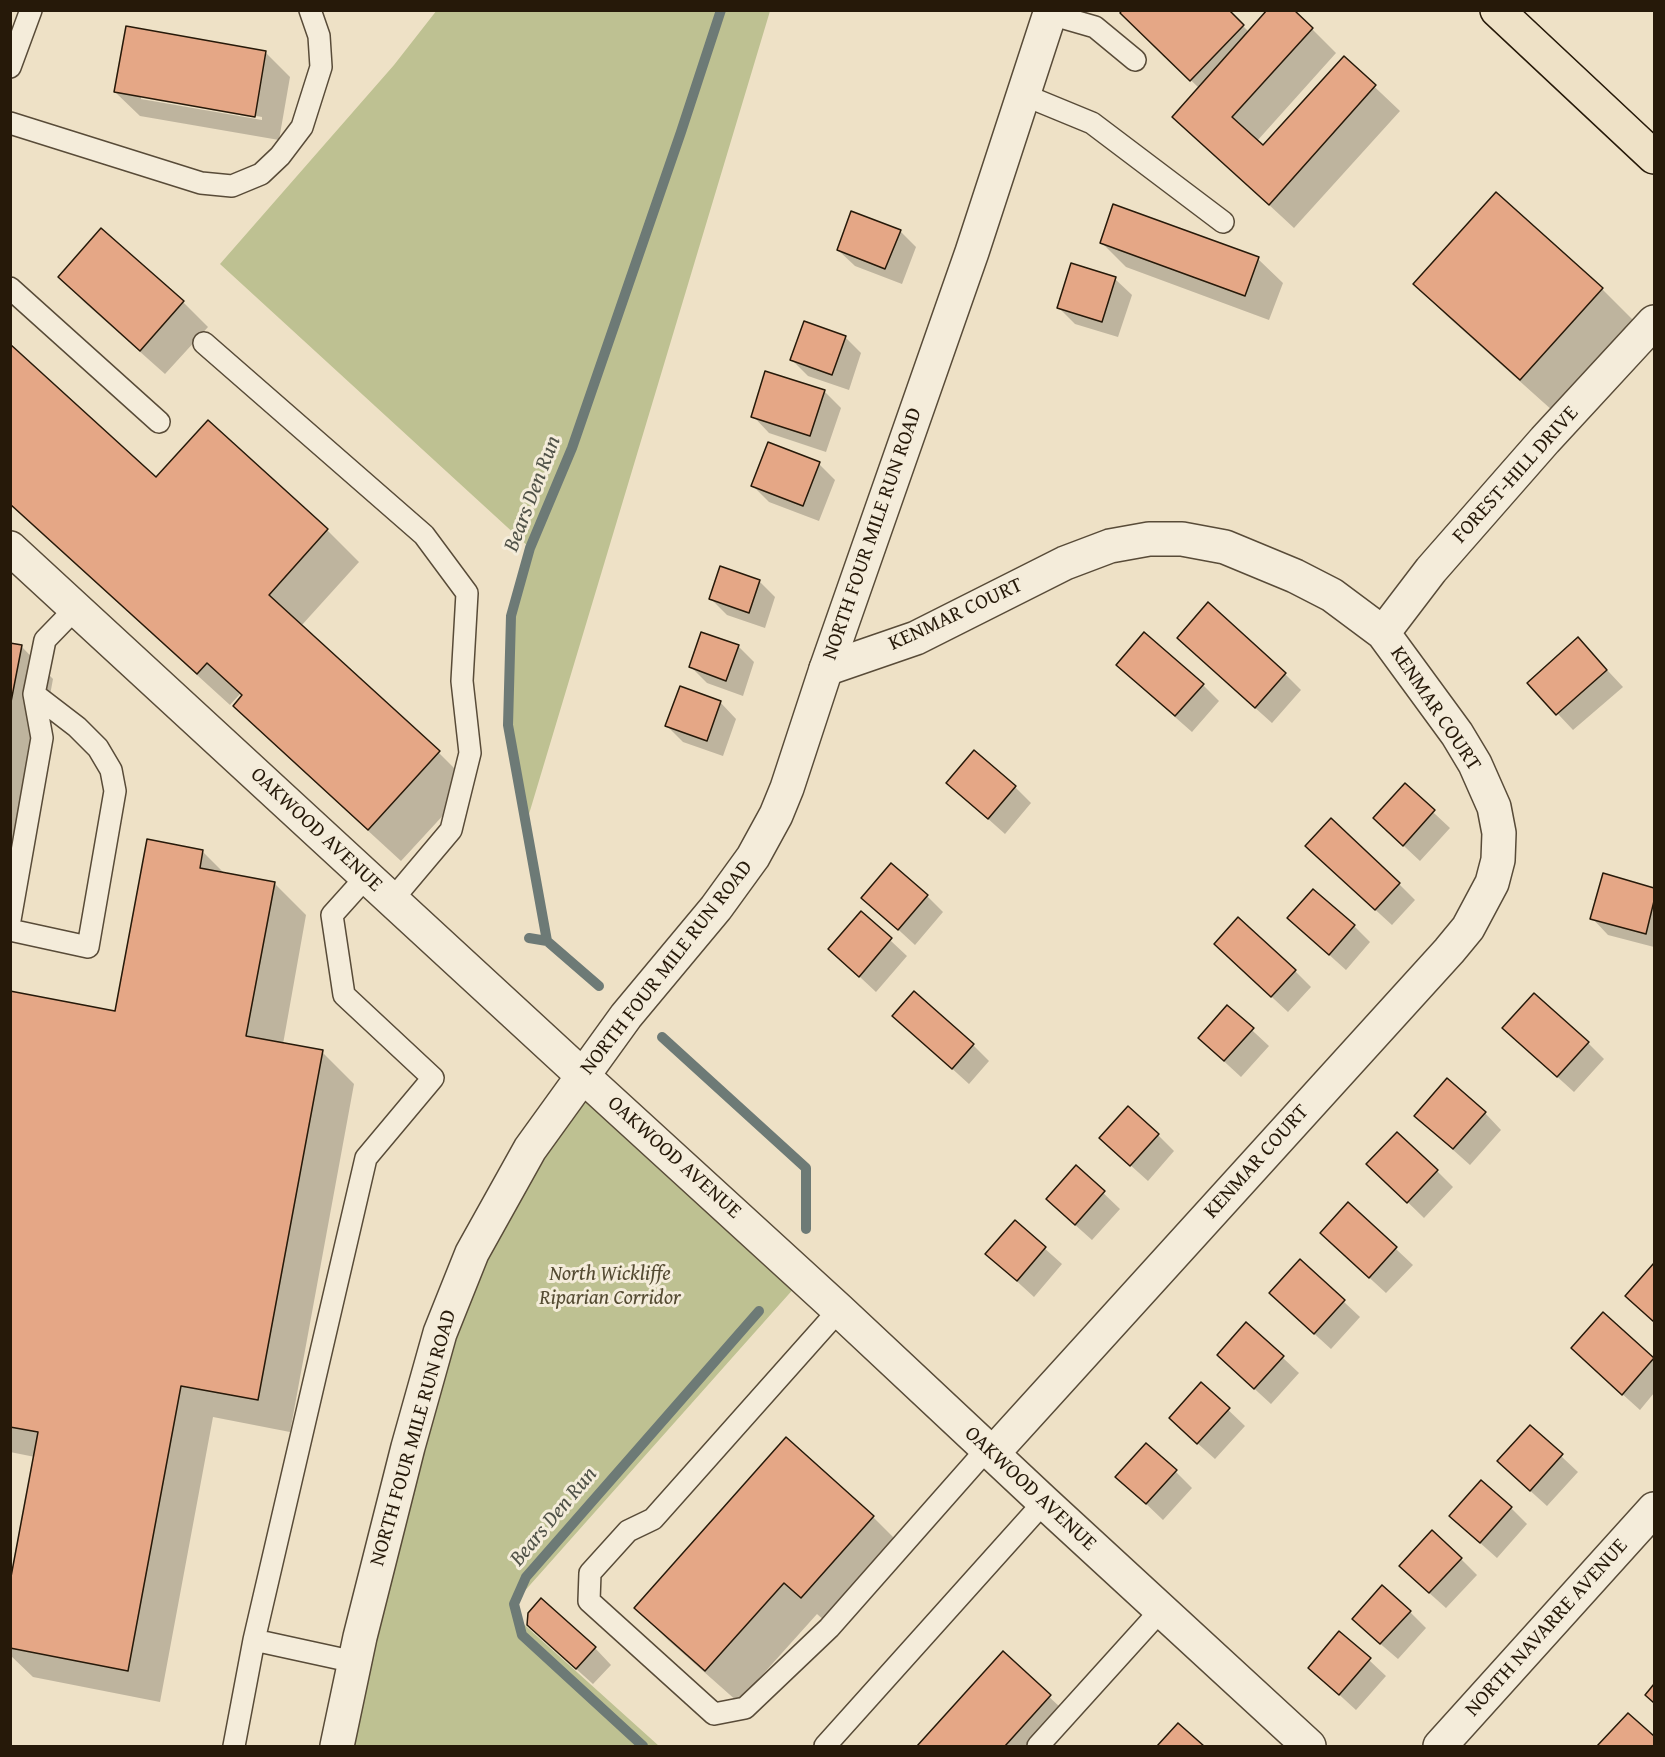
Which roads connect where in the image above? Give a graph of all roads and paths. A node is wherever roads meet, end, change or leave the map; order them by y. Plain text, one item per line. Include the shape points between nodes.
1 (31, 10) edge
2 (310, 10) edge
3 (1497, 10) edge
4 (1051, 12) edge
5 (1135, 60) dead end
6 (10, 67) edge
7 (1024, 95) junction
8 (10, 123) edge
9 (1654, 157) edge
10 (1223, 222) dead end
11 (10, 288) edge
12 (1654, 322) edge
13 (204, 343) dead end
14 (159, 422) dead end
15 (10, 548) edge
16 (76, 608) junction
17 (1383, 633) junction
18 (826, 669) junction
19 (34, 694) junction
20 (367, 876) junction
21 (392, 900) junction
22 (10, 920) edge
23 (10, 930) edge
24 (583, 1076) junction
25 (839, 1310) junction
26 (990, 1451) junction
27 (1044, 1502) junction
28 (1654, 1509) edge
29 (1161, 1610) junction
30 (254, 1640) junction
31 (355, 1662) junction
32 (234, 1746) edge
33 (337, 1746) edge
34 (825, 1746) edge
35 (1038, 1746) edge
36 (1309, 1746) edge
37 (1440, 1746) edge

1 - 6 lane
2 - 8 lane via 319,36 321,67 302,127 261,174 232,186 201,183
3 - 9 main road
4 - 5 lane via 1095,27
4 - 7 street, NORTH FOUR MILE RUN ROAD
7 - 10 lane via 1092,123
7 - 18 street, NORTH FOUR MILE RUN ROAD
11 - 14 lane
12 - 17 street, FOREST-HILL DRIVE via 1431,570
13 - 21 lane via 424,536 467,593 462,681 470,753 451,830
15 - 16 street, OAKWOOD AVENUE
16 - 19 lane via 45,640
16 - 20 street, OAKWOOD AVENUE
17 - 18 street, KENMAR COURT via 1296,576 1225,547 1182,539 1149,539 1110,546 1065,563 916,638
17 - 26 street, KENMAR COURT via 1457,734 1494,807 1499,833 1492,883 1468,928 1449,951
18 - 24 street, NORTH FOUR MILE RUN ROAD via 787,788 753,857
19 - 22 lane via 42,738
19 - 23 lane via 98,748 111,770 116,791 88,947
20 - 21 street, OAKWOOD AVENUE
20 - 30 lane via 332,915 344,995 434,1078 366,1158
21 - 24 street, OAKWOOD AVENUE
24 - 25 street, OAKWOOD AVENUE
24 - 31 street, NORTH FOUR MILE RUN ROAD via 524,1159 472,1253 440,1333
25 - 26 street, OAKWOOD AVENUE
25 - 26 lane via 653,1519 628,1531 590,1573 589,1601 714,1714 745,1708 829,1628
26 - 27 street, OAKWOOD AVENUE
27 - 29 street, OAKWOOD AVENUE
27 - 34 lane
28 - 37 street, NORTH NAVARRE AVENUE
29 - 35 lane
29 - 36 street, OAKWOOD AVENUE
30 - 31 lane
30 - 32 lane
31 - 33 street, NORTH FOUR MILE RUN ROAD

